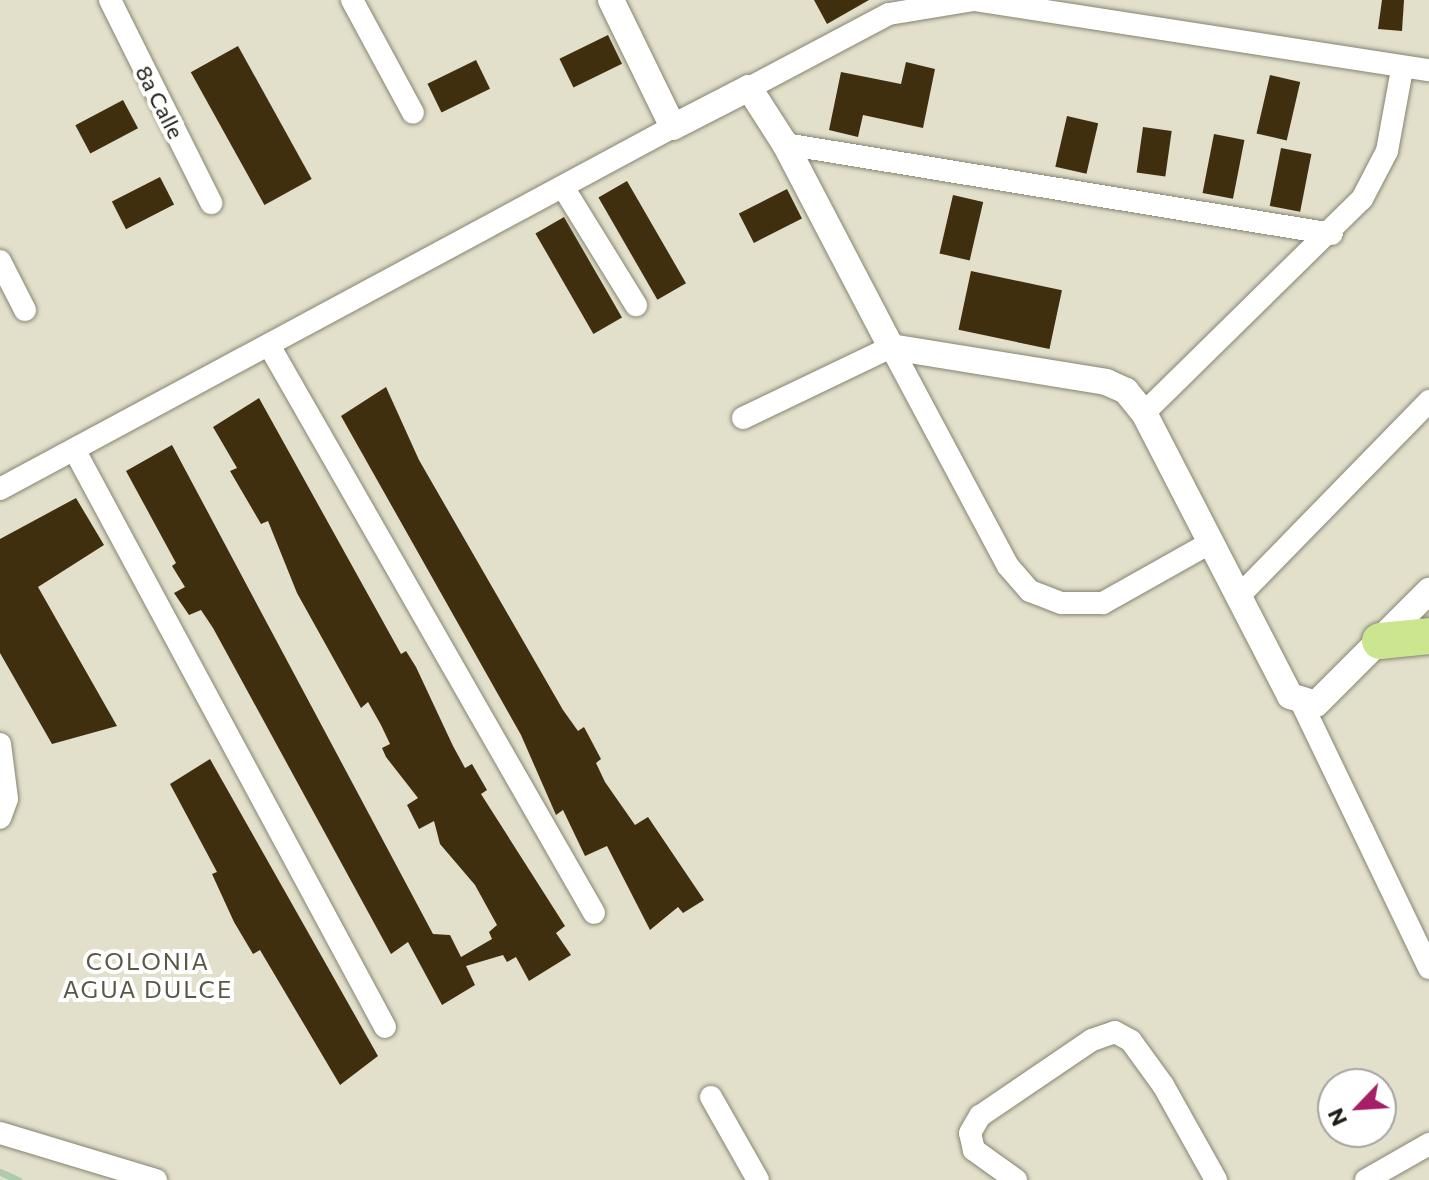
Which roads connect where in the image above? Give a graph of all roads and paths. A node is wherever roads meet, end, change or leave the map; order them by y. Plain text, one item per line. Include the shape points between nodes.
1 (110, 0) edge
2 (352, 0) edge
3 (611, 0) edge
4 (974, 0) edge
5 (1402, 69) junction
6 (1429, 70) edge
7 (749, 88) junction
8 (413, 113) dead end
9 (673, 127) junction
10 (785, 144) junction
11 (563, 187) junction
12 (211, 203) dead end
13 (1332, 234) junction
14 (0, 261) edge
15 (636, 305) dead end
16 (25, 310) dead end
17 (270, 347) junction
18 (891, 347) junction
19 (1429, 401) edge
20 (1144, 413) junction
21 (743, 418) dead end
22 (75, 451) junction
23 (0, 489) edge
24 (1210, 543) junction
25 (1429, 591) edge
26 (1238, 597) junction
27 (1429, 636) edge
28 (1380, 641) junction
29 (1302, 704) junction
30 (0, 744) edge
31 (0, 818) edge
32 (594, 913) dead end
33 (1429, 968) edge
34 (385, 1027) dead end
35 (711, 1097) dead end
36 (0, 1133) edge
37 (1429, 1144) edge
38 (1368, 1179) edge
39 (156, 1180) edge
40 (758, 1180) edge
41 (1016, 1180) edge
42 (1216, 1180) edge

1 - 12 street, 8a Calle
2 - 8 street
3 - 9 street
4 - 5 street
4 - 7 street via 889,14
5 - 6 street
5 - 13 street via 1387,151 1362,199
7 - 9 street
7 - 10 street
9 - 11 street
10 - 13 street
10 - 18 street
11 - 15 street
11 - 17 street
13 - 20 street
14 - 16 street
17 - 22 street
17 - 32 street
18 - 20 street via 1106,382 1126,391
18 - 21 street
18 - 24 street via 1008,566 1030,591 1062,603 1103,603
19 - 26 street
20 - 24 street
22 - 23 street
22 - 34 street
24 - 26 street
25 - 28 street
26 - 29 street via 1281,682
27 - 28 highway
28 - 29 street via 1329,694
29 - 33 street
30 - 31 street via 7,799
35 - 40 street
36 - 39 street
37 - 38 street
41 - 42 street via 974,1150 970,1133 980,1116 1092,1040 1115,1032 1131,1041 1163,1085

